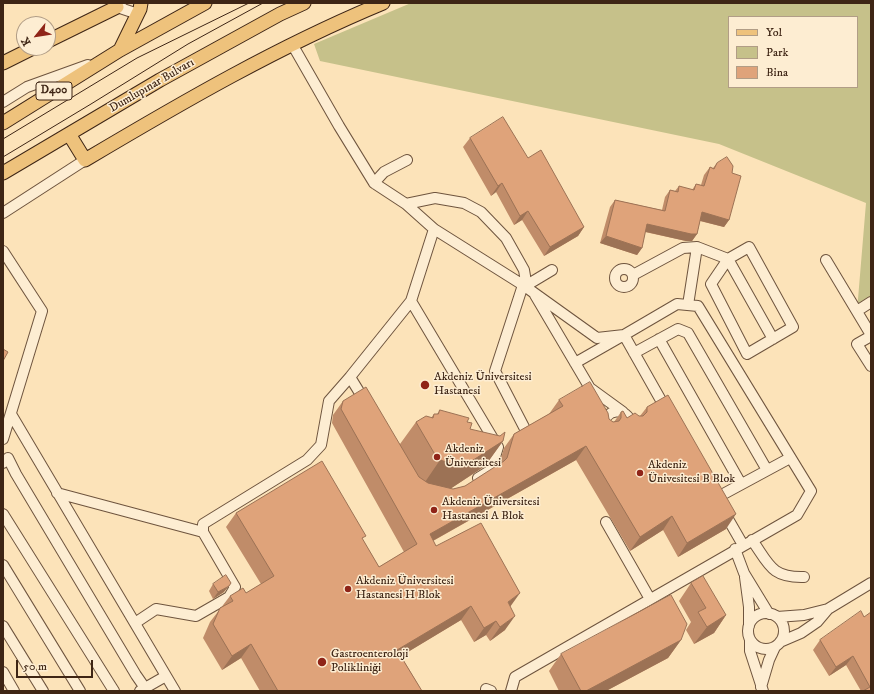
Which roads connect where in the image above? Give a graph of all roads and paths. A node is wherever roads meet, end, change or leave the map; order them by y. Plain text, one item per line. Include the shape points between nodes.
1 (205, 3) edge
2 (304, 3) edge
3 (383, 3) edge
4 (119, 5) edge
5 (139, 8) edge
6 (56, 37) edge
7 (292, 44) junction
8 (120, 50) junction
9 (17, 56) edge
10 (105, 60) junction
11 (3, 63) edge
12 (3, 102) edge
13 (3, 123) edge
14 (69, 134) junction
15 (85, 160) junction
16 (407, 160) dead end
17 (3, 173) edge
18 (374, 183) junction
19 (406, 204) junction
20 (3, 213) edge
21 (434, 229) junction
22 (697, 247) junction
23 (3, 251) edge
24 (728, 259) junction
25 (826, 260) dead end
26 (552, 270) dead end
27 (633, 275) dead end
28 (527, 287) junction
29 (411, 301) junction
30 (871, 302) edge
31 (688, 305) junction
32 (857, 311) junction
33 (624, 335) junction
34 (871, 335) edge
35 (659, 339) junction
36 (772, 339) junction
37 (634, 353) junction
38 (575, 363) junction
39 (871, 366) edge
40 (350, 377) junction
41 (590, 388) junction
42 (371, 411) edge
43 (623, 412) junction
44 (11, 414) junction
45 (606, 417) junction
46 (672, 421) edge
47 (631, 424) edge
48 (525, 429) edge
49 (605, 430) edge
50 (3, 439) edge
51 (790, 458) junction
52 (3, 463) edge
53 (767, 470) junction
54 (472, 482) edge
55 (741, 484) junction
56 (57, 492) junction
57 (3, 514) edge
58 (606, 522) dead end
59 (203, 532) junction
60 (752, 540) junction
61 (739, 547) junction
62 (3, 565) edge
63 (744, 573) junction
64 (804, 577) dead end
65 (871, 584) edge
66 (650, 599) junction
67 (828, 610) junction
68 (773, 615) junction
69 (135, 623) junction
70 (3, 626) edge
71 (749, 626) junction
72 (750, 640) junction
73 (777, 645) junction
74 (3, 672) edge
75 (166, 676) junction
76 (143, 689) edge
77 (762, 689) edge
78 (14, 691) edge
79 (43, 691) edge
80 (80, 691) edge
81 (114, 691) edge
82 (175, 691) edge
83 (486, 691) edge
84 (491, 691) edge
85 (511, 691) edge

1 - 8 main road, D400
2 - 14 main road, Dumlupınar Bulvarı via 160,80
3 - 7 main road
4 - 5 street
4 - 6 main road
5 - 8 main road
7 - 15 main road via 161,115
7 - 18 street
8 - 10 main road, D400
9 - 11 main road
10 - 12 street via 27,87
10 - 13 main road, D400
14 - 15 main road
14 - 17 main road, Dumlupınar Bulvarı
15 - 20 street
16 - 18 street via 384,172
18 - 19 street
19 - 21 street
19 - 28 street via 435,198 464,203 481,212 506,238 524,270
21 - 28 street
21 - 29 street
22 - 24 street
22 - 27 street via 683,248
22 - 31 street
23 - 44 street via 42,311
24 - 36 street
24 - 36 street via 711,284 747,354
24 - 36 street via 748,247 793,327
25 - 32 street
26 - 28 street
28 - 33 street via 598,338
28 - 38 street
28 - 48 street via 495,371
29 - 40 street
29 - 54 street via 498,447 491,470
30 - 32 street
31 - 33 street via 677,304
31 - 51 street via 698,306
32 - 34 street
33 - 37 street
33 - 38 street
34 - 39 street via 857,344
35 - 37 street
35 - 53 street via 678,329 688,333
35 - 55 street
37 - 46 street
38 - 41 street
40 - 42 street
40 - 59 street via 329,401 321,445 312,455 203,524
41 - 43 street
41 - 45 street
43 - 45 street via 614,412
43 - 47 street via 630,418
44 - 50 street
44 - 56 street
45 - 49 street
51 - 53 street
51 - 60 street via 811,491 797,515
52 - 76 street via 8,458
53 - 55 street
55 - 61 street via 713,494
56 - 59 street
56 - 69 street
57 - 81 street
58 - 66 street
59 - 69 street via 235,587 229,597 196,616 156,609
60 - 61 street
60 - 64 street via 779,574
61 - 63 street
61 - 66 street
62 - 80 street
63 - 68 street
63 - 71 street
65 - 67 street
66 - 85 street via 515,677
67 - 68 street via 804,615
67 - 73 street via 802,633
68 - 71 street via 759,615
68 - 73 street via 781,621 784,632
69 - 75 street
70 - 79 street
71 - 72 street
72 - 73 street via 764,649
72 - 77 street via 750,651
73 - 77 street via 769,660
74 - 78 street
75 - 76 street
75 - 82 street
83 - 84 street

